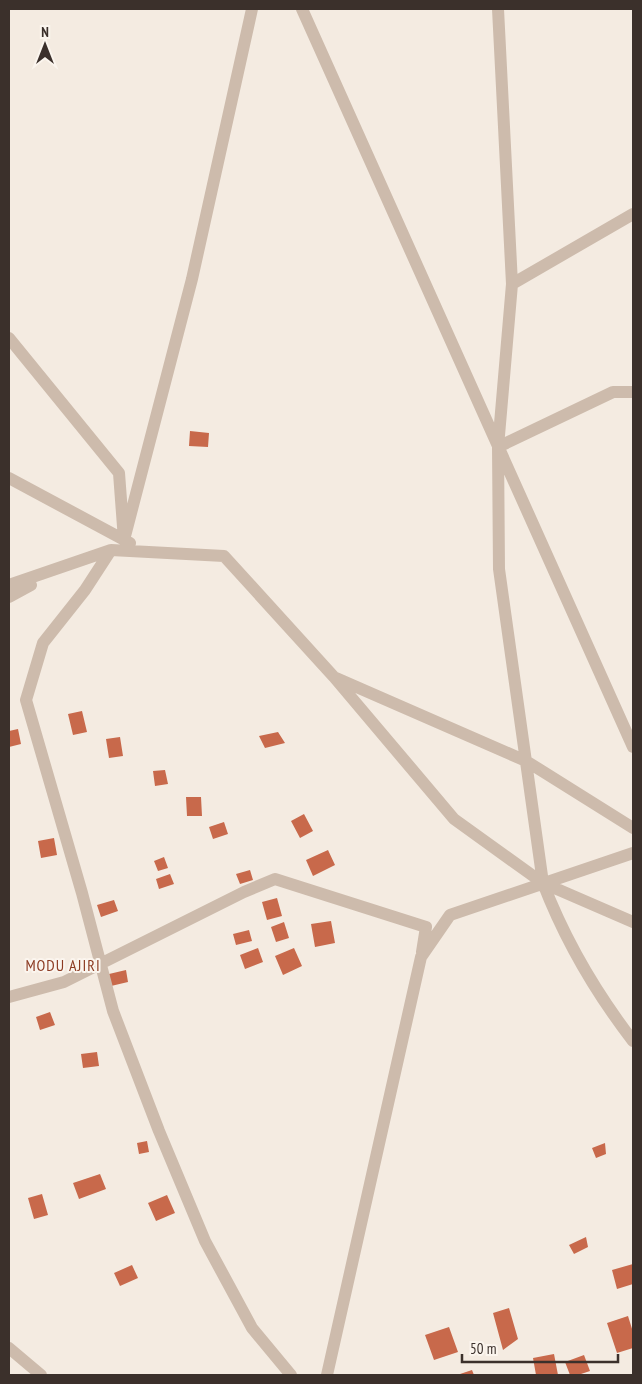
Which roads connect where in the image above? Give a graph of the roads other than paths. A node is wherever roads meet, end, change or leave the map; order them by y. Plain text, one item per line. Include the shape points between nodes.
1 (252, 9) edge
2 (302, 9) edge
3 (498, 9) edge
4 (633, 214) edge
5 (512, 284) junction
6 (9, 338) edge
7 (633, 392) edge
8 (498, 447) junction
9 (9, 478) edge
10 (124, 540) junction
11 (111, 550) junction
12 (147, 552) junction
13 (67, 566) junction
14 (9, 585) edge
15 (9, 597) edge
16 (334, 677) junction
17 (633, 747) edge
18 (526, 762) junction
19 (633, 828) edge
20 (633, 853) edge
21 (544, 883) junction
22 (633, 922) edge
23 (421, 957) junction
24 (100, 964) junction
25 (9, 997) edge
26 (633, 1041) edge
27 (9, 1348) edge
28 (41, 1375) edge
29 (290, 1375) edge
30 (327, 1375) edge

1 - 10 street via 192,279
2 - 8 street
3 - 5 street
4 - 5 street
5 - 8 street
6 - 10 street via 119,473
7 - 8 street via 613,392
8 - 17 street
8 - 18 street via 498,569
9 - 10 street
10 - 12 street
11 - 12 street
11 - 13 street
11 - 24 street via 85,590 43,643 26,700
12 - 16 street via 224,556
13 - 14 street
13 - 15 street
16 - 18 street
16 - 21 street via 454,819
18 - 19 street
18 - 21 street
20 - 21 street
21 - 22 street
21 - 23 street via 450,915
21 - 26 street via 558,921 608,1008
23 - 24 street via 426,927 275,879
23 - 30 street
24 - 25 street via 64,982
24 - 29 street via 113,1011 205,1241 252,1328
27 - 28 street

